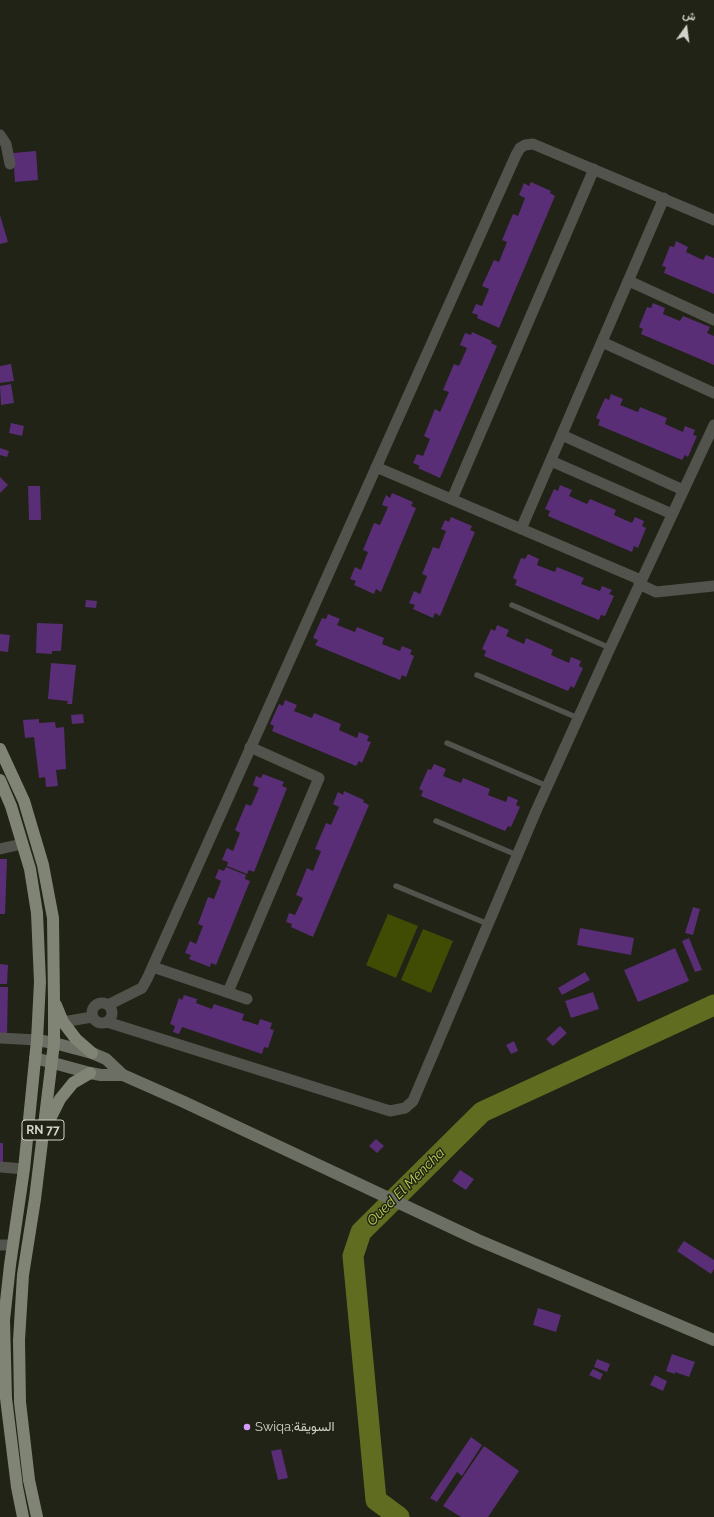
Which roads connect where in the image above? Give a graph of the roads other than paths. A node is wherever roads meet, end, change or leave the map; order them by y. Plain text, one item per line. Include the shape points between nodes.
1 (0, 135) edge
2 (10, 164) dead end
3 (594, 169) junction
4 (664, 198) junction
5 (714, 220) edge
6 (629, 281) junction
7 (714, 320) edge
8 (602, 342) junction
9 (714, 393) edge
10 (714, 425) edge
11 (562, 435) junction
12 (551, 461) junction
13 (376, 467) junction
14 (683, 490) junction
15 (452, 500) junction
16 (672, 514) junction
17 (521, 529) junction
18 (640, 582) junction
19 (714, 586) edge
20 (512, 605) dead end
21 (610, 648) junction
22 (477, 675) dead end
23 (578, 718) junction
24 (447, 743) dead end
25 (250, 747) junction
26 (0, 749) edge
27 (0, 780) edge
28 (547, 786) junction
29 (436, 820) dead end
30 (22, 844) junction
31 (0, 849) edge
32 (516, 855) junction
33 (396, 886) dead end
34 (488, 924) junction
35 (153, 967) junction
36 (228, 992) junction
37 (247, 999) dead end
38 (54, 1002) junction
39 (108, 1005) junction
40 (92, 1017) junction
41 (63, 1022) junction
42 (107, 1022) junction
43 (0, 1038) edge
44 (38, 1040) junction
45 (54, 1043) junction
46 (92, 1053) junction
47 (36, 1058) junction
48 (51, 1062) junction
49 (90, 1073) junction
50 (123, 1076) junction
51 (43, 1133) junction
52 (0, 1167) edge
53 (24, 1169) junction
54 (0, 1245) edge
55 (13, 1245) junction
56 (714, 1340) edge
57 (3, 1398) edge
58 (23, 1517) edge
59 (37, 1517) edge

1 - 2 street via 6,144
3 - 4 street
3 - 13 street via 534,144 520,148
3 - 15 street
4 - 5 street
4 - 6 street
6 - 7 street
6 - 8 street
8 - 9 street
8 - 11 street
10 - 14 street
11 - 12 street
11 - 14 street
12 - 16 street
12 - 17 street
13 - 15 street
13 - 25 street
14 - 16 street
15 - 17 street
16 - 18 street
17 - 18 street
18 - 19 street via 656,592
18 - 21 street
20 - 21 lane
21 - 23 street
22 - 23 lane
23 - 28 street
24 - 28 lane
25 - 35 street
25 - 36 street via 319,778
26 - 38 main road, RN 77 via 24,801 43,865 53,918
27 - 30 main road, RN 77
28 - 32 street
29 - 32 lane
30 - 31 street
30 - 44 main road, RN 77 via 30,869 37,913 40,982
32 - 34 street
33 - 34 lane
34 - 42 street via 413,1101 405,1108 390,1111
35 - 36 street
35 - 39 street via 142,988
36 - 37 street
38 - 41 main road
38 - 45 main road, RN 77
39 - 40 street via 102,1002 96,1004 91,1010
39 - 42 street via 112,1014
40 - 41 street
40 - 42 street via 100,1023
41 - 46 main road via 76,1039
43 - 44 street
44 - 45 main road
44 - 47 main road, RN 77
45 - 46 main road
45 - 48 main road, RN 77
46 - 50 main road via 106,1059
47 - 48 main road
47 - 53 main road, RN 77
48 - 49 main road
48 - 51 main road, RN 77
49 - 50 main road
49 - 51 main road via 73,1083 60,1099
50 - 56 main road via 478,1240
51 - 59 main road, RN 77 via 23,1275 19,1340 20,1402 29,1480
52 - 53 street
53 - 55 main road, RN 77
54 - 55 street
55 - 57 main road, RN 77 via 4,1320
57 - 58 main road, RN 77

